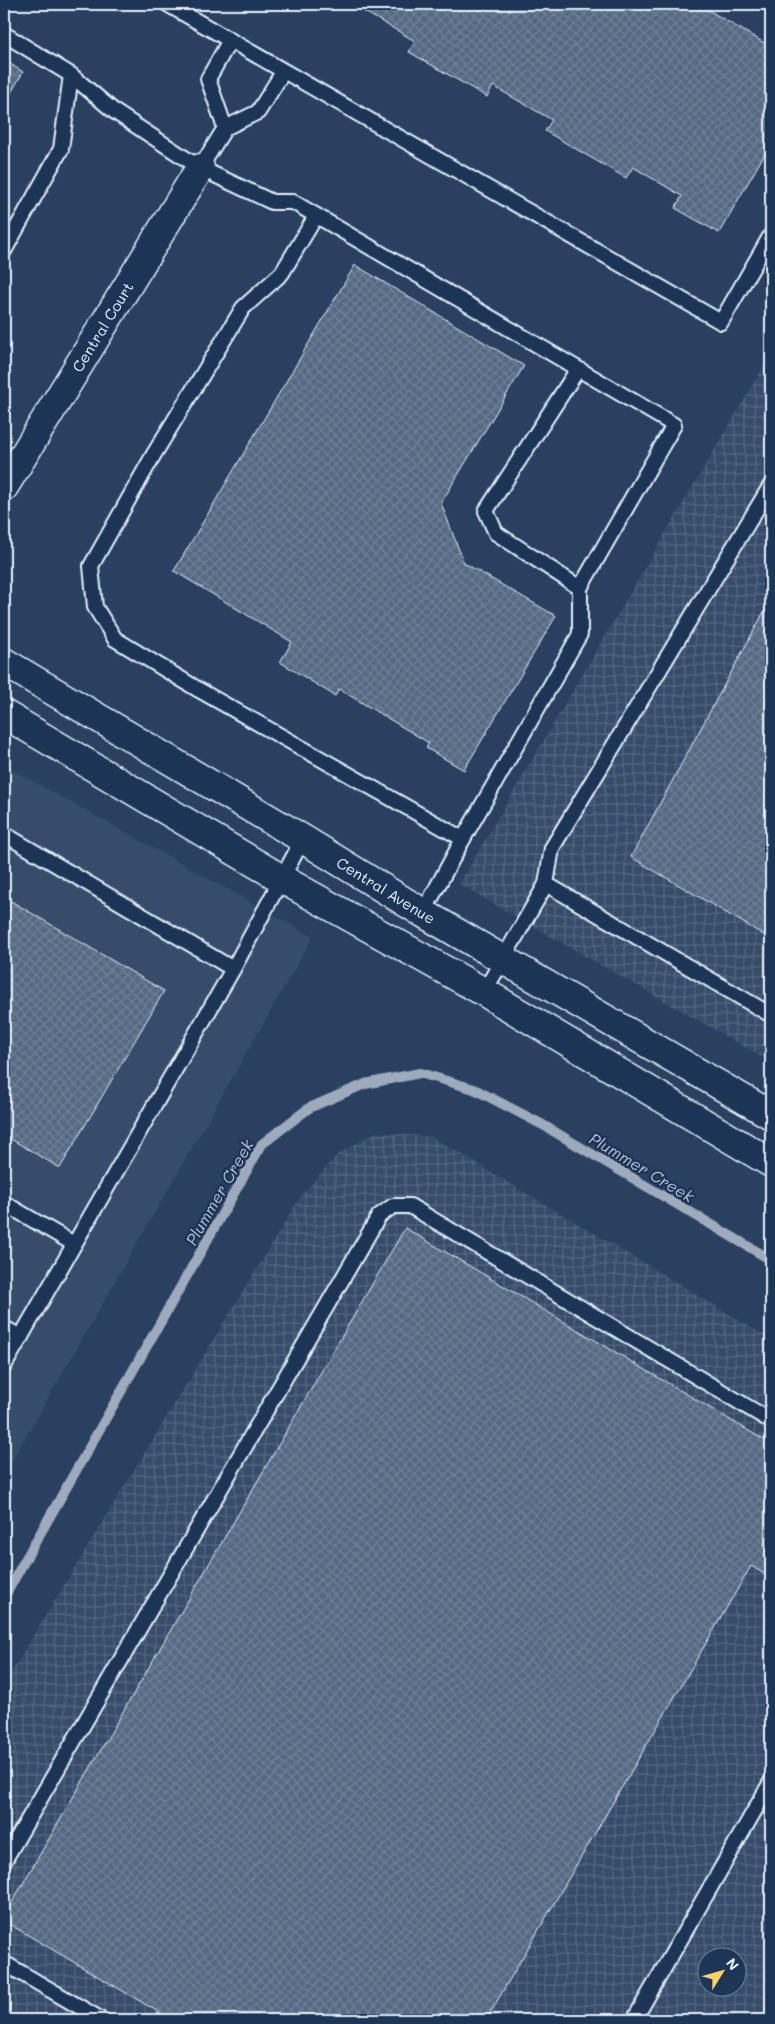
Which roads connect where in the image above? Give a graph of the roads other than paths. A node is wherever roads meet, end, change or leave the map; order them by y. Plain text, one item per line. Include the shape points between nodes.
1 (167, 4) edge
2 (4, 34) edge
3 (230, 40) junction
4 (283, 72) junction
5 (71, 75) junction
6 (225, 128) junction
7 (200, 168) junction
8 (316, 216) junction
9 (771, 235) edge
10 (4, 251) edge
11 (578, 369) junction
12 (771, 485) edge
13 (4, 487) edge
14 (580, 588) junction
15 (4, 662) edge
16 (4, 714) edge
17 (4, 834) edge
18 (302, 839) junction
19 (463, 839) junction
20 (282, 879) junction
21 (546, 884) junction
22 (423, 913) junction
23 (503, 958) junction
24 (233, 969) junction
25 (484, 992) junction
26 (771, 1015) edge
27 (771, 1115) edge
28 (771, 1163) edge
29 (4, 1203) edge
30 (74, 1244) junction
31 (4, 1328) edge
32 (21, 1337) junction
33 (4, 1366) edge
34 (771, 1421) edge
35 (771, 1782) edge
36 (4, 1861) edge
37 (4, 1963) edge
38 (102, 2020) edge
39 (634, 2020) edge

1 - 3 lane
2 - 5 lane
3 - 4 lane
3 - 6 lane via 208,79
4 - 6 lane via 258,112
4 - 9 lane via 721,322
5 - 7 lane via 115,112
5 - 10 lane via 61,149
6 - 7 lane
7 - 8 lane via 272,202 293,202
7 - 13 street, Central Court
8 - 11 lane
8 - 19 lane via 282,273 243,308 154,454 91,566 95,607 115,639
11 - 14 lane via 486,511 496,533
11 - 14 lane via 674,425
12 - 21 lane via 552,848
14 - 19 lane via 580,634
15 - 18 street, Central Avenue
16 - 20 street
17 - 24 lane
18 - 20 lane
18 - 22 street, Central Avenue
19 - 22 lane
20 - 24 lane
20 - 25 street
21 - 23 lane
21 - 26 lane
22 - 23 street, Central Avenue
23 - 25 lane
23 - 27 street, Central Avenue
24 - 30 lane
25 - 28 street
29 - 30 lane
30 - 32 lane
31 - 32 lane
32 - 33 lane
34 - 36 lane via 410,1206 393,1206 379,1216
35 - 39 lane
37 - 38 lane

